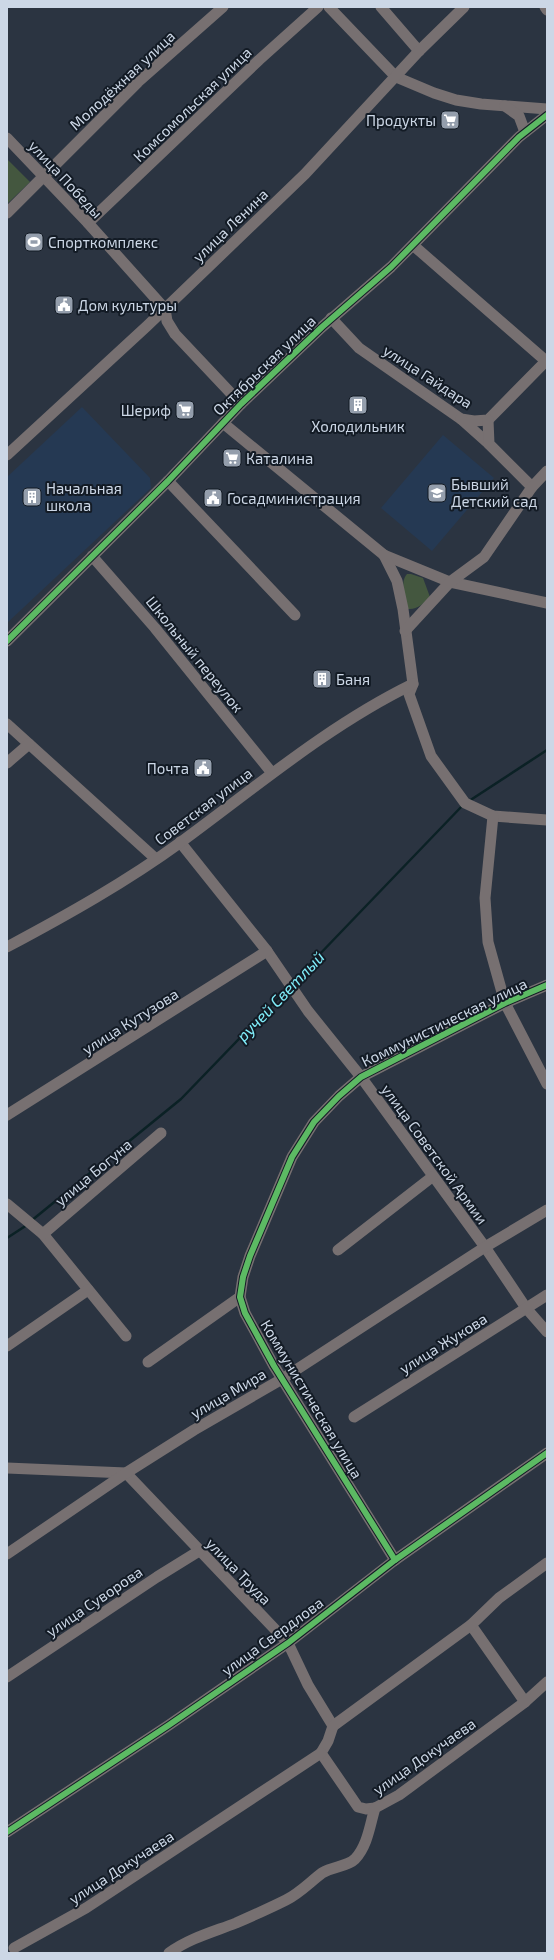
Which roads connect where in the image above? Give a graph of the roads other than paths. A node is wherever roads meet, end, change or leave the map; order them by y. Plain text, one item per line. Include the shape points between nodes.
1 (223, 7) edge
2 (318, 7) edge
3 (329, 7) edge
4 (381, 7) edge
5 (464, 7) edge
6 (545, 7) edge
7 (547, 10) edge
8 (419, 51) junction
9 (396, 77) junction
10 (505, 105) junction
11 (547, 109) edge
12 (547, 115) edge
13 (524, 132) junction
14 (7, 138) edge
15 (44, 176) junction
16 (7, 213) edge
17 (88, 223) junction
18 (414, 246) junction
19 (165, 309) junction
20 (331, 318) junction
21 (547, 360) edge
22 (241, 404) junction
23 (461, 419) junction
24 (488, 420) junction
25 (223, 422) junction
26 (489, 444) junction
27 (7, 455) edge
28 (547, 471) edge
29 (168, 481) junction
30 (532, 487) junction
31 (384, 555) junction
32 (92, 556) junction
33 (450, 582) junction
34 (547, 603) edge
35 (296, 615) dead end
36 (406, 631) junction
37 (7, 641) edge
38 (413, 684) junction
39 (7, 724) edge
40 (29, 744) junction
41 (7, 763) edge
42 (272, 772) junction
43 (493, 816) junction
44 (547, 820) edge
45 (180, 842) junction
46 (156, 859) junction
47 (7, 947) edge
48 (267, 951) junction
49 (547, 985) edge
50 (505, 1003) junction
51 (361, 1077) junction
52 (547, 1084) edge
53 (7, 1115) edge
54 (161, 1133) dead end
55 (432, 1177) junction
56 (8, 1207) edge
57 (547, 1210) edge
58 (43, 1234) junction
59 (485, 1248) junction
60 (338, 1250) dead end
61 (88, 1290) junction
62 (547, 1295) edge
63 (240, 1297) junction
64 (526, 1308) junction
65 (547, 1332) edge
66 (126, 1336) dead end
67 (7, 1346) edge
68 (148, 1362) dead end
69 (282, 1379) junction
70 (354, 1417) dead end
71 (547, 1453) edge
72 (7, 1468) edge
73 (126, 1473) junction
74 (199, 1551) junction
75 (7, 1554) edge
76 (395, 1560) junction
77 (547, 1563) edge
78 (470, 1625) junction
79 (288, 1643) junction
80 (7, 1677) edge
81 (547, 1682) edge
82 (525, 1702) junction
83 (333, 1726) junction
84 (321, 1753) junction
85 (358, 1807) junction
86 (375, 1808) junction
87 (369, 1826) junction
88 (7, 1832) edge
89 (14, 1948) dead end
90 (169, 1953) edge

1 - 15 street, Молодёжная улица via 138,82
2 - 17 street, Комсомольская улица
3 - 9 street
4 - 8 street
5 - 8 street, улица Ленина
6 - 7 street
8 - 9 street, улица Ленина
9 - 10 street via 456,100
9 - 19 street, улица Ленина via 305,174
10 - 11 street
10 - 13 street via 519,116
12 - 13 street, Октябрьская улица
13 - 18 street, Октябрьская улица
14 - 15 street, улица Победы
15 - 16 street, Молодёжная улица
15 - 17 street, улица Победы
17 - 19 street, улица Победы
18 - 20 street, Октябрьская улица
18 - 21 street
19 - 22 street, улица Победы via 166,321 175,334
19 - 27 street, улица Ленина
20 - 22 street, Октябрьская улица
20 - 23 street, улица Гайдара via 359,348
21 - 24 street
22 - 25 street, Октябрьская улица
23 - 24 street, улица Гайдара
23 - 26 street
24 - 26 street
25 - 29 street, Октябрьская улица
25 - 31 street
26 - 30 street
28 - 30 street
29 - 32 street, Октябрьская улица
29 - 35 street
30 - 33 street via 484,557
31 - 33 street
31 - 36 street via 397,581
32 - 37 street, Октябрьская улица
32 - 42 street, Школьный переулок via 155,628
33 - 34 street
33 - 36 street
36 - 38 street
38 - 42 street, Советская улица via 369,707
38 - 43 street via 409,694 431,756 465,803
39 - 40 street
40 - 41 street
40 - 46 street
42 - 45 street, Советская улица
43 - 44 street
43 - 50 street via 485,898 488,942
45 - 46 street, Советская улица
45 - 48 street, улица Советской Армии
46 - 47 street, Советская улица via 72,912
48 - 51 street, улица Советской Армии via 308,1011
48 - 53 street, улица Кутузова
49 - 50 street, Коммунистическая улица
50 - 51 street, Коммунистическая улица
50 - 52 street
51 - 55 street, улица Советской Армии
51 - 63 street, Коммунистическая улица via 314,1122 292,1156 250,1256
54 - 58 street, улица Богуна
55 - 59 street, улица Советской Армии
55 - 60 street
56 - 58 street
57 - 59 street, улица Мира
58 - 61 street
59 - 64 street, улица Советской Армии
59 - 69 street, улица Мира
61 - 66 street
61 - 67 street
62 - 64 street, улица Жукова
63 - 68 street
63 - 69 street, Коммунистическая улица via 245,1313
64 - 65 street, улица Советской Армии
64 - 70 street, улица Жукова
69 - 73 street, улица Мира
69 - 76 street, Коммунистическая улица
71 - 76 street, улица Свердлова
72 - 73 street
73 - 74 street, улица Труда
73 - 75 street, улица Мира
74 - 79 street, улица Труда
74 - 80 street, улица Суворова
76 - 79 street, улица Свердлова
77 - 78 street via 499,1598
78 - 82 street
78 - 83 street
79 - 83 street, улица Труда via 308,1685
79 - 88 street, улица Свердлова
81 - 82 street, улица Докучаева
82 - 86 street, улица Докучаева via 399,1795
83 - 84 street
84 - 85 street
84 - 89 street, улица Докучаева via 86,1908
85 - 86 street
85 - 87 street
86 - 87 street, улица Докучаева
87 - 90 street, улица Докучаева via 364,1846 348,1864 327,1870 286,1900 189,1940

